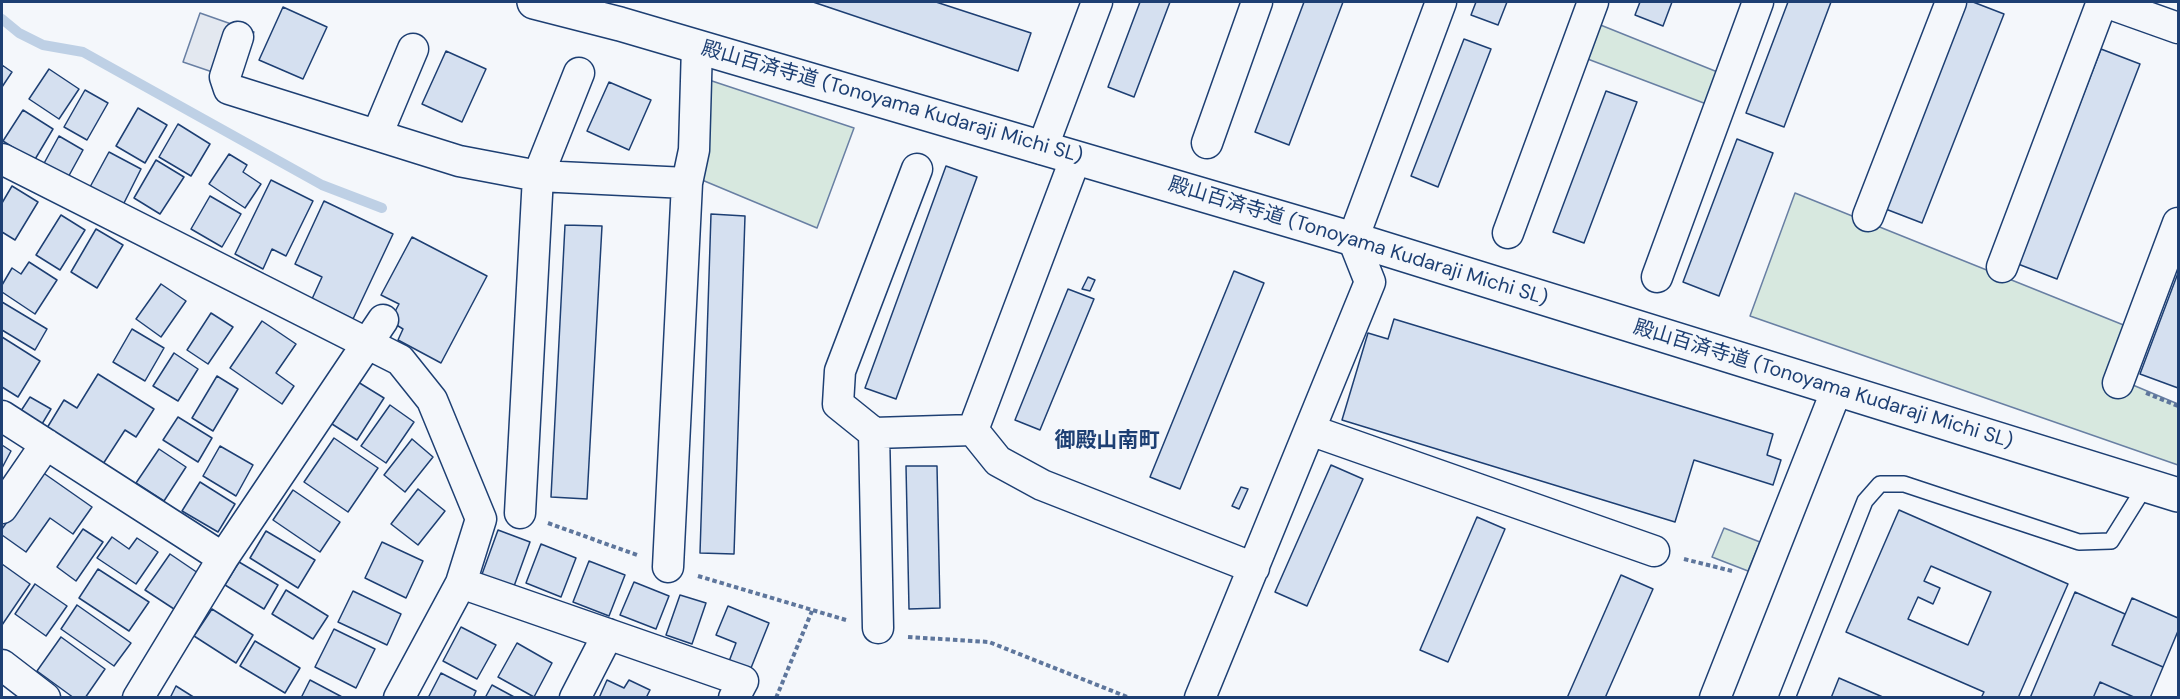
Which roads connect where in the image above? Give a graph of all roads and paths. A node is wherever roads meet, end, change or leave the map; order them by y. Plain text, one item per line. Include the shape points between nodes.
1 (534, 2) edge
2 (1097, 2) edge
3 (1257, 2) edge
4 (1441, 2) edge
5 (1593, 2) edge
6 (1758, 2) edge
7 (1951, 2) edge
8 (2104, 2) edge
9 (2178, 28) edge
10 (238, 37) dead end
11 (697, 46) junction
12 (413, 49) dead end
13 (579, 73) dead end
14 (377, 135) junction
15 (1207, 142) dead end
16 (1042, 148) junction
17 (1076, 157) junction
18 (2, 159) edge
19 (917, 169) dead end
20 (538, 176) junction
21 (687, 183) junction
22 (1868, 216) dead end
23 (2178, 223) edge
24 (1508, 233) dead end
25 (1353, 239) junction
26 (2002, 267) dead end
27 (1658, 277) dead end
28 (376, 332) junction
29 (2118, 383) dead end
30 (1837, 389) junction
31 (2, 416) edge
32 (973, 430) junction
33 (1310, 430) junction
34 (874, 433) junction
35 (46, 444) junction
36 (2146, 485) junction
37 (2178, 495) edge
38 (2, 508) edge
39 (520, 513) joint
40 (1654, 551) joint
41 (223, 558) junction
42 (668, 567) junction
43 (1254, 568) junction
44 (1763, 579) junction
45 (461, 583) junction
46 (812, 611) junction
47 (878, 628) junction
48 (608, 634) junction
49 (2, 665) edge
50 (45, 698) edge
51 (138, 698) edge
52 (399, 698) edge
53 (575, 698) edge
54 (734, 698) edge
55 (776, 698) edge
56 (1131, 698) edge
57 (1200, 698) edge
58 (1715, 698) edge
59 (1787, 698) edge

1 - 11 street, 殿山百済寺道 (Tonoyama Kudaraji Michi SL)
2 - 16 street
3 - 15 street
4 - 25 street
5 - 24 street
6 - 27 street
7 - 22 street
8 - 9 street
8 - 26 street
10 - 14 street via 225,77 229,89
11 - 16 street, 殿山百済寺道 (Tonoyama Kudaraji Michi SL)
11 - 21 street via 694,150
12 - 14 street
13 - 20 street
14 - 20 street via 459,161
16 - 17 street, 殿山百済寺道 (Tonoyama Kudaraji Michi SL)
17 - 25 street, 殿山百済寺道 (Tonoyama Kudaraji Michi SL)
17 - 32 street
18 - 28 street
19 - 34 street via 840,370 838,404
20 - 21 street
20 - 39 street
21 - 42 street
23 - 29 street
25 - 30 street, 殿山百済寺道 (Tonoyama Kudaraji Michi SL)
25 - 33 street via 1371,282
28 - 41 street
28 - 45 street via 432,400 481,519
30 - 36 street, 殿山百済寺道 (Tonoyama Kudaraji Michi SL)
30 - 44 street
31 - 35 street
32 - 34 street
32 - 43 street via 998,461 1042,485
33 - 40 street
33 - 43 street
34 - 47 street
35 - 38 street
35 - 41 street
36 - 37 street, 殿山百済寺道 (Tonoyama Kudaraji Michi SL)
36 - 59 lane via 2111,541 2079,542 1904,484 1880,484 1865,501
39 - 42 path
40 - 44 path
41 - 51 street
42 - 46 path
43 - 57 street
44 - 58 street
45 - 48 street
45 - 52 street
46 - 47 path
46 - 55 path
47 - 56 path via 907,637 988,642
48 - 53 street
48 - 54 street via 743,681
49 - 50 street

